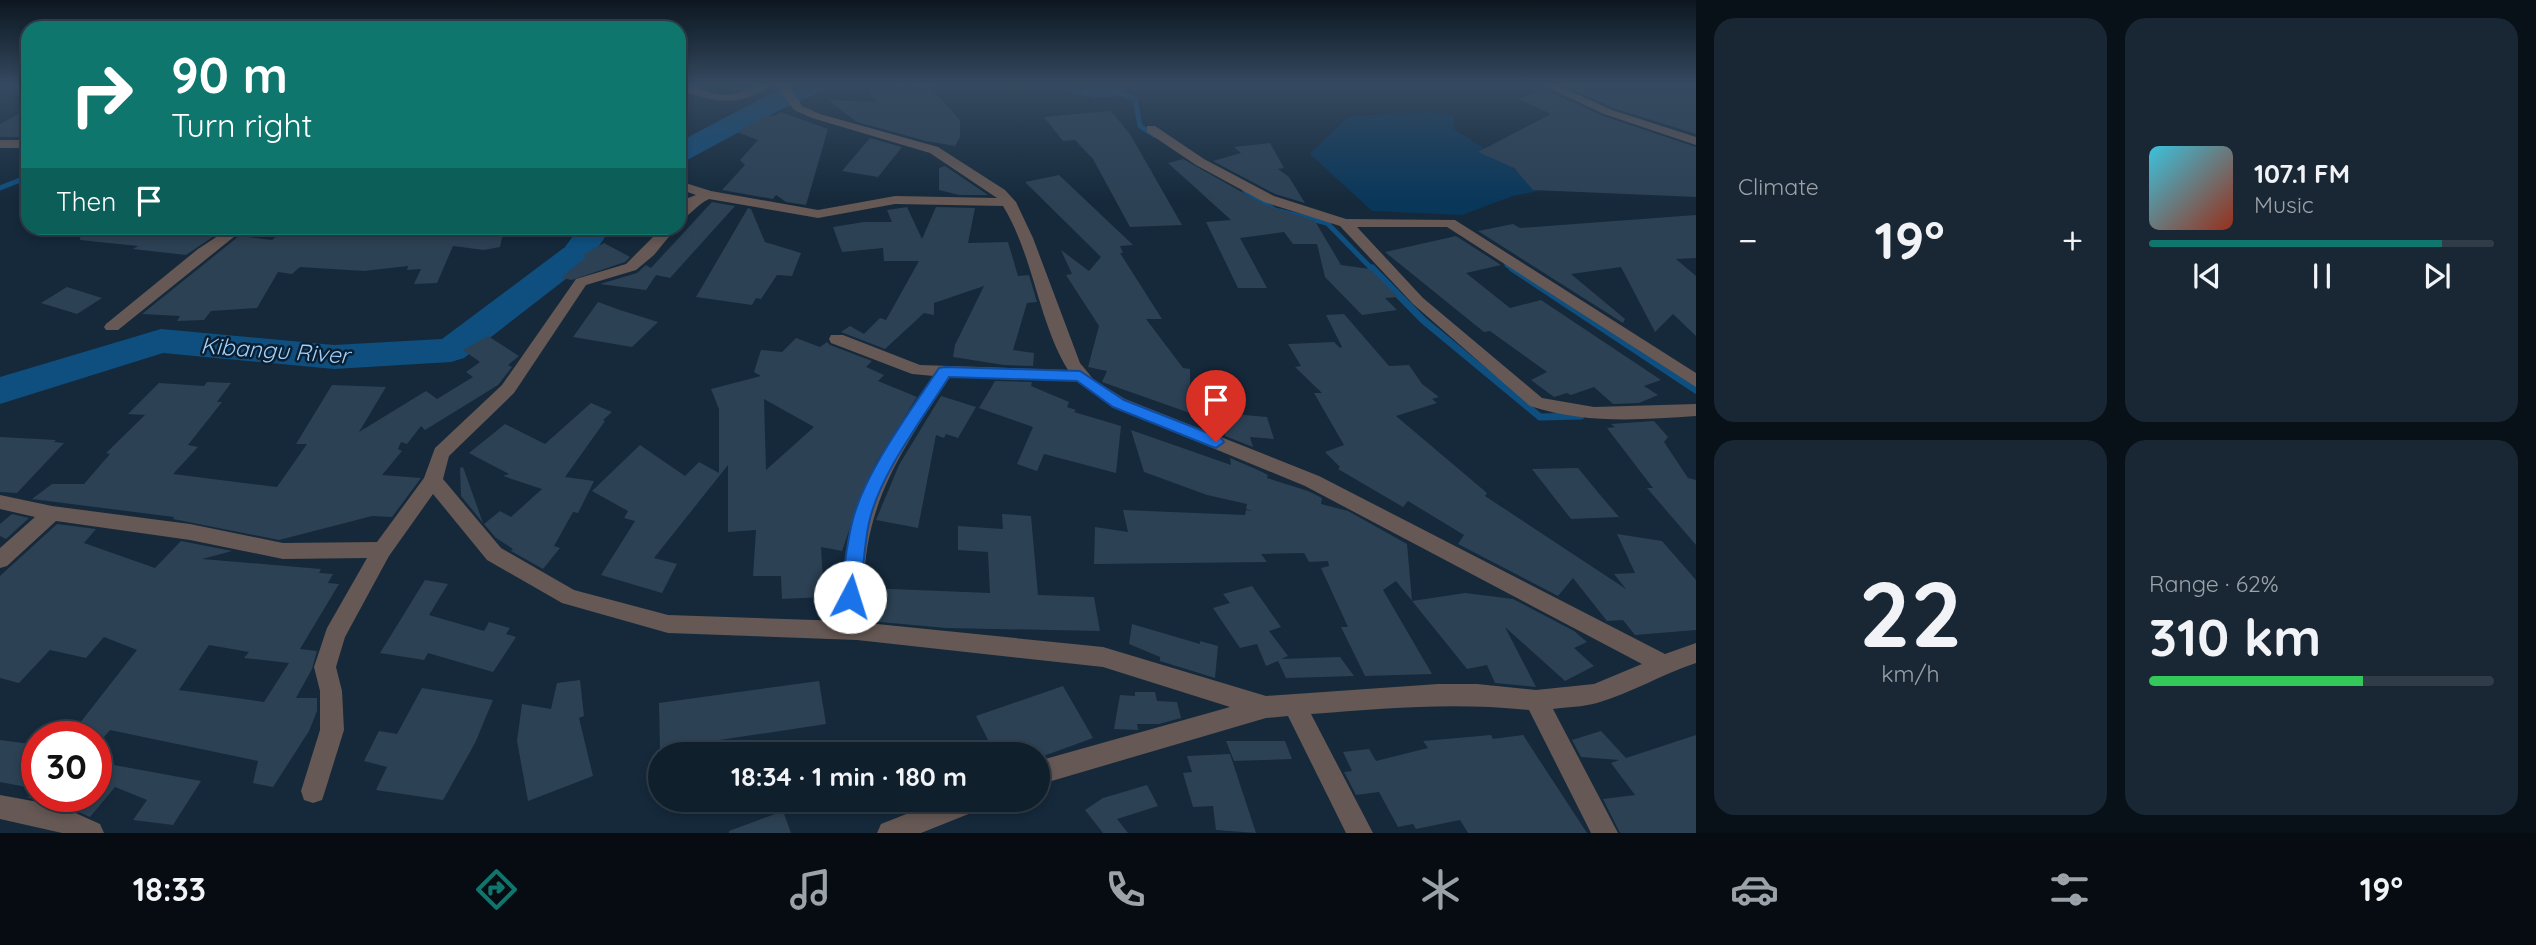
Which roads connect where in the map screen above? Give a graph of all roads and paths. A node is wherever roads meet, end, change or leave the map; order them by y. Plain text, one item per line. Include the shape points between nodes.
1 (844, 124) edge
2 (1644, 124) edge
3 (1151, 129) dead end
4 (1696, 141) edge
5 (0, 144) edge
6 (21, 144) edge
7 (686, 187) edge
8 (708, 195) junction
9 (1009, 202) junction
10 (686, 208) edge
11 (1345, 223) junction
12 (227, 235) edge
13 (662, 235) edge
14 (112, 327) dead end
15 (837, 339) dead end
16 (945, 372) junction
17 (1080, 376) junction
18 (1696, 381) edge
19 (1696, 410) edge
20 (433, 480) junction
21 (0, 502) edge
22 (52, 513) junction
23 (382, 550) junction
24 (0, 560) edge
25 (857, 631) junction
26 (1696, 653) edge
27 (1664, 664) junction
28 (1535, 700) junction
29 (1296, 706) junction
30 (1266, 707) junction
31 (1050, 770) edge
32 (313, 791) dead end
33 (0, 807) edge
34 (942, 812) edge
35 (91, 833) edge
36 (890, 833) edge
37 (1360, 833) edge
38 (1605, 833) edge

1 - 9 street via 934,150 985,181
2 - 4 street
3 - 11 street via 1269,199
5 - 6 street
7 - 8 street
8 - 9 street via 818,214 908,200
8 - 10 street
9 - 17 street via 1068,356
11 - 18 street via 1450,223
11 - 19 street via 1418,301 1536,402 1577,412
12 - 14 street
13 - 20 street via 634,264 581,282 508,389 441,453
15 - 16 street via 906,367
16 - 17 street
16 - 25 street via 899,441 861,521 850,597
17 - 27 street via 1119,403 1312,481
20 - 23 street
20 - 25 street via 494,554 569,597 668,624
21 - 22 street
22 - 23 street via 190,532 282,551
22 - 24 street
23 - 32 street via 335,635 325,667 332,730
25 - 30 street via 1103,657
26 - 27 street
27 - 28 street via 1594,694
28 - 29 street via 1438,694
28 - 38 street
29 - 30 street
29 - 37 street
30 - 31 street
33 - 35 street via 60,819
34 - 36 street

